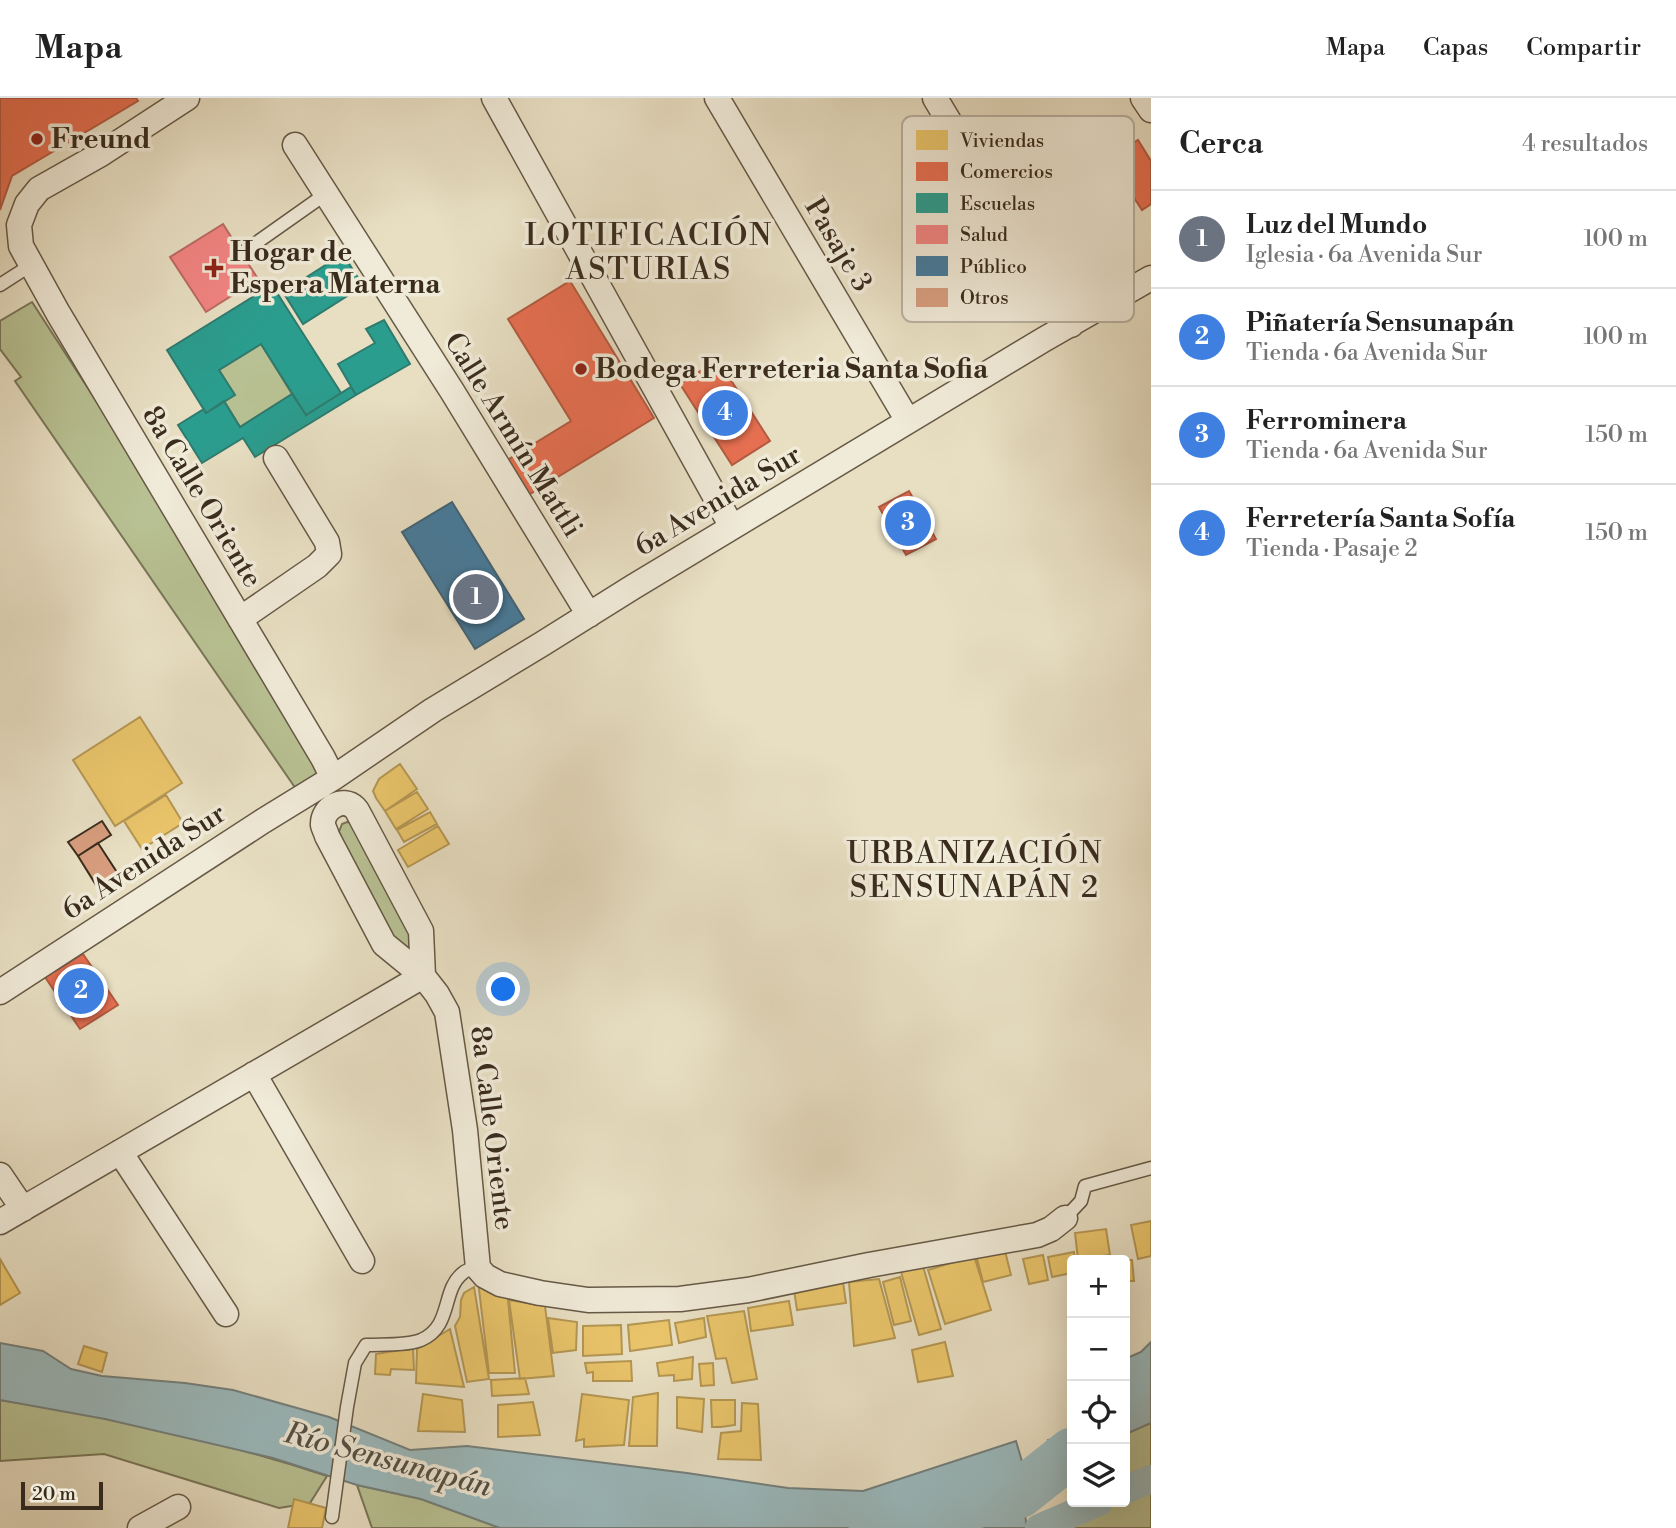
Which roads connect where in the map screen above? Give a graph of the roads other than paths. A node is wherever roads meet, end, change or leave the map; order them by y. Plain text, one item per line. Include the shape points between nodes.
1 (187, 98) edge
2 (494, 98) edge
3 (717, 98) edge
4 (935, 98) edge
5 (1143, 98) edge
6 (1151, 110) edge
7 (946, 116) edge
8 (295, 145) dead end
9 (327, 193) junction
10 (242, 253) dead end
11 (26, 256) junction
12 (1151, 278) edge
13 (0, 285) edge
14 (1134, 288) edge
15 (1069, 322) edge
16 (1076, 322) edge
17 (1071, 325) junction
18 (908, 421) junction
19 (276, 458) dead end
20 (732, 527) junction
21 (589, 615) junction
22 (240, 619) junction
23 (327, 781) junction
24 (335, 805) junction
25 (424, 976) junction
26 (0, 992) edge
27 (254, 1074) junction
28 (120, 1152) junction
29 (1151, 1168) edge
30 (0, 1175) edge
31 (23, 1209) junction
32 (1066, 1218) joint
33 (0, 1222) edge
34 (362, 1261) dead end
35 (478, 1268) junction
36 (226, 1314) dead end
37 (178, 1507) dead end
38 (332, 1517) dead end
39 (140, 1528) edge

1 - 11 street via 39,189 19,225
2 - 20 street
3 - 18 street, Pasaje 3
4 - 7 street
5 - 6 street
8 - 9 street, Calle Armín Mattli
9 - 10 lane
9 - 21 street, Calle Armín Mattli
11 - 13 lane
11 - 22 street, 8a Calle Oriente
12 - 14 street, 6a Avenida Sur
15 - 17 street
16 - 17 street, 6a Avenida Sur
17 - 18 street, 6a Avenida Sur
18 - 20 street, 6a Avenida Sur
19 - 22 street via 327,541 329,554
20 - 21 street, 6a Avenida Sur
21 - 23 street, 6a Avenida Sur
22 - 23 street, 8a Calle Oriente via 323,758
23 - 24 street
23 - 26 street, 6a Avenida Sur
24 - 25 street via 343,802 354,807 421,931
24 - 25 street, 8a Calle Oriente via 323,824 340,860 384,944
25 - 27 street
25 - 35 street, 8a Calle Oriente via 447,1012 465,1130
27 - 28 street
27 - 34 street
28 - 31 street
28 - 36 street
29 - 32 lane via 1085,1186 1081,1201
30 - 31 street
31 - 33 street
32 - 35 street, 8a Calle Oriente via 1037,1235 680,1299 589,1300 540,1293 500,1284
35 - 38 lane via 465,1271 456,1281 434,1333 418,1341 366,1345 355,1363
37 - 39 street

